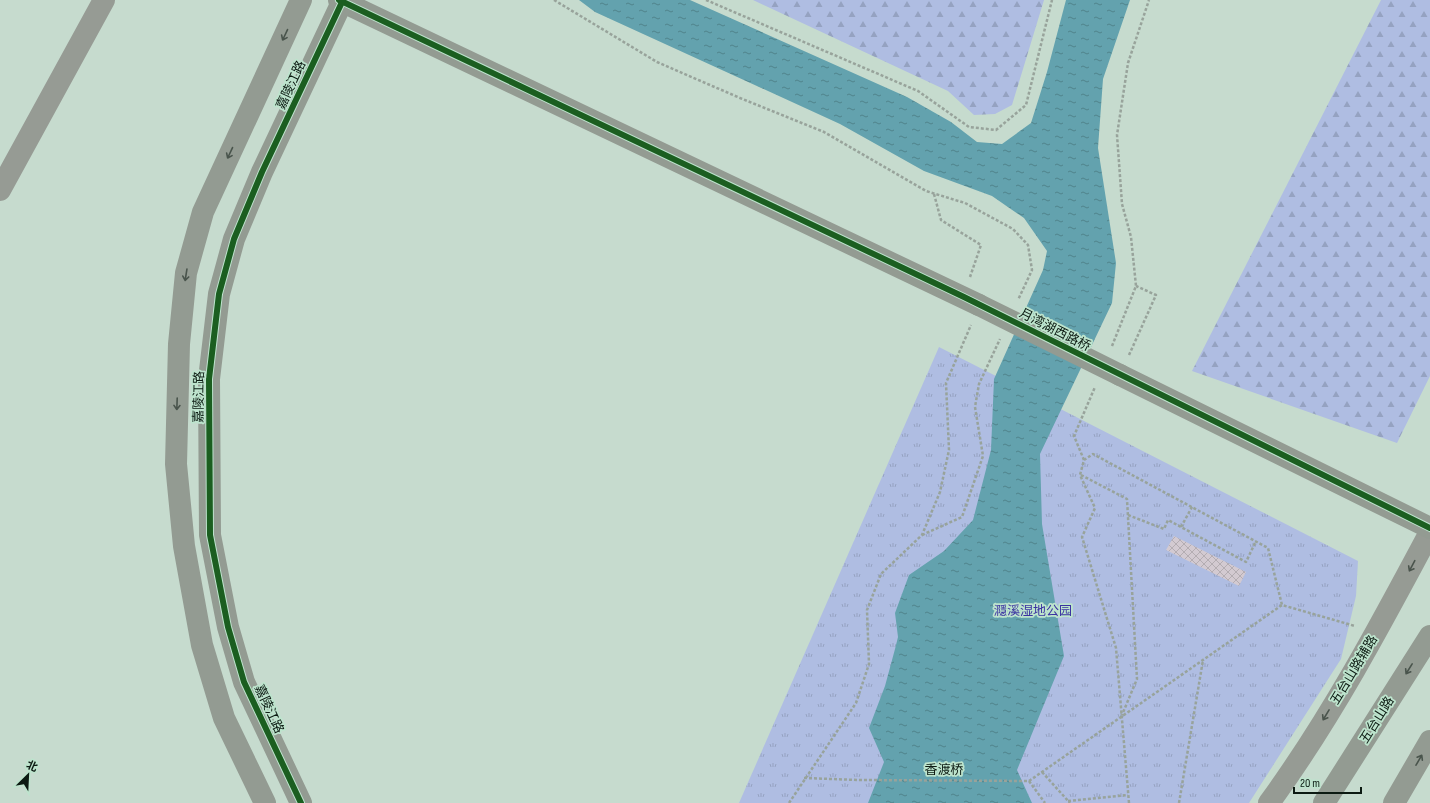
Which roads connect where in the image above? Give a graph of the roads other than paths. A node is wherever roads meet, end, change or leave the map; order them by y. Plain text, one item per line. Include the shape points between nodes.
1 (104, 0) edge
2 (301, 0) edge
3 (341, 0) edge
4 (0, 190) edge
5 (1430, 528) edge
6 (1430, 532) edge
7 (1430, 636) edge
8 (1430, 741) edge
9 (265, 803) edge
10 (301, 803) edge
11 (1269, 803) edge
12 (1324, 803) edge
13 (1394, 803) edge

1 - 4 street
2 -> 9 street, 嘉陵江路 via 203,212 186,273 179,344 176,464 184,546 202,645 224,718
3 - 5 street, 月湾湖西路桥, bridge via 972,301
3 - 10 street, 嘉陵江路 via 262,172 234,240 219,294 209,378 210,535 228,627 244,682
6 -> 11 street, 五台山路辅路 via 1377,632 1294,770
7 -> 12 street, 五台山路
13 -> 8 street

